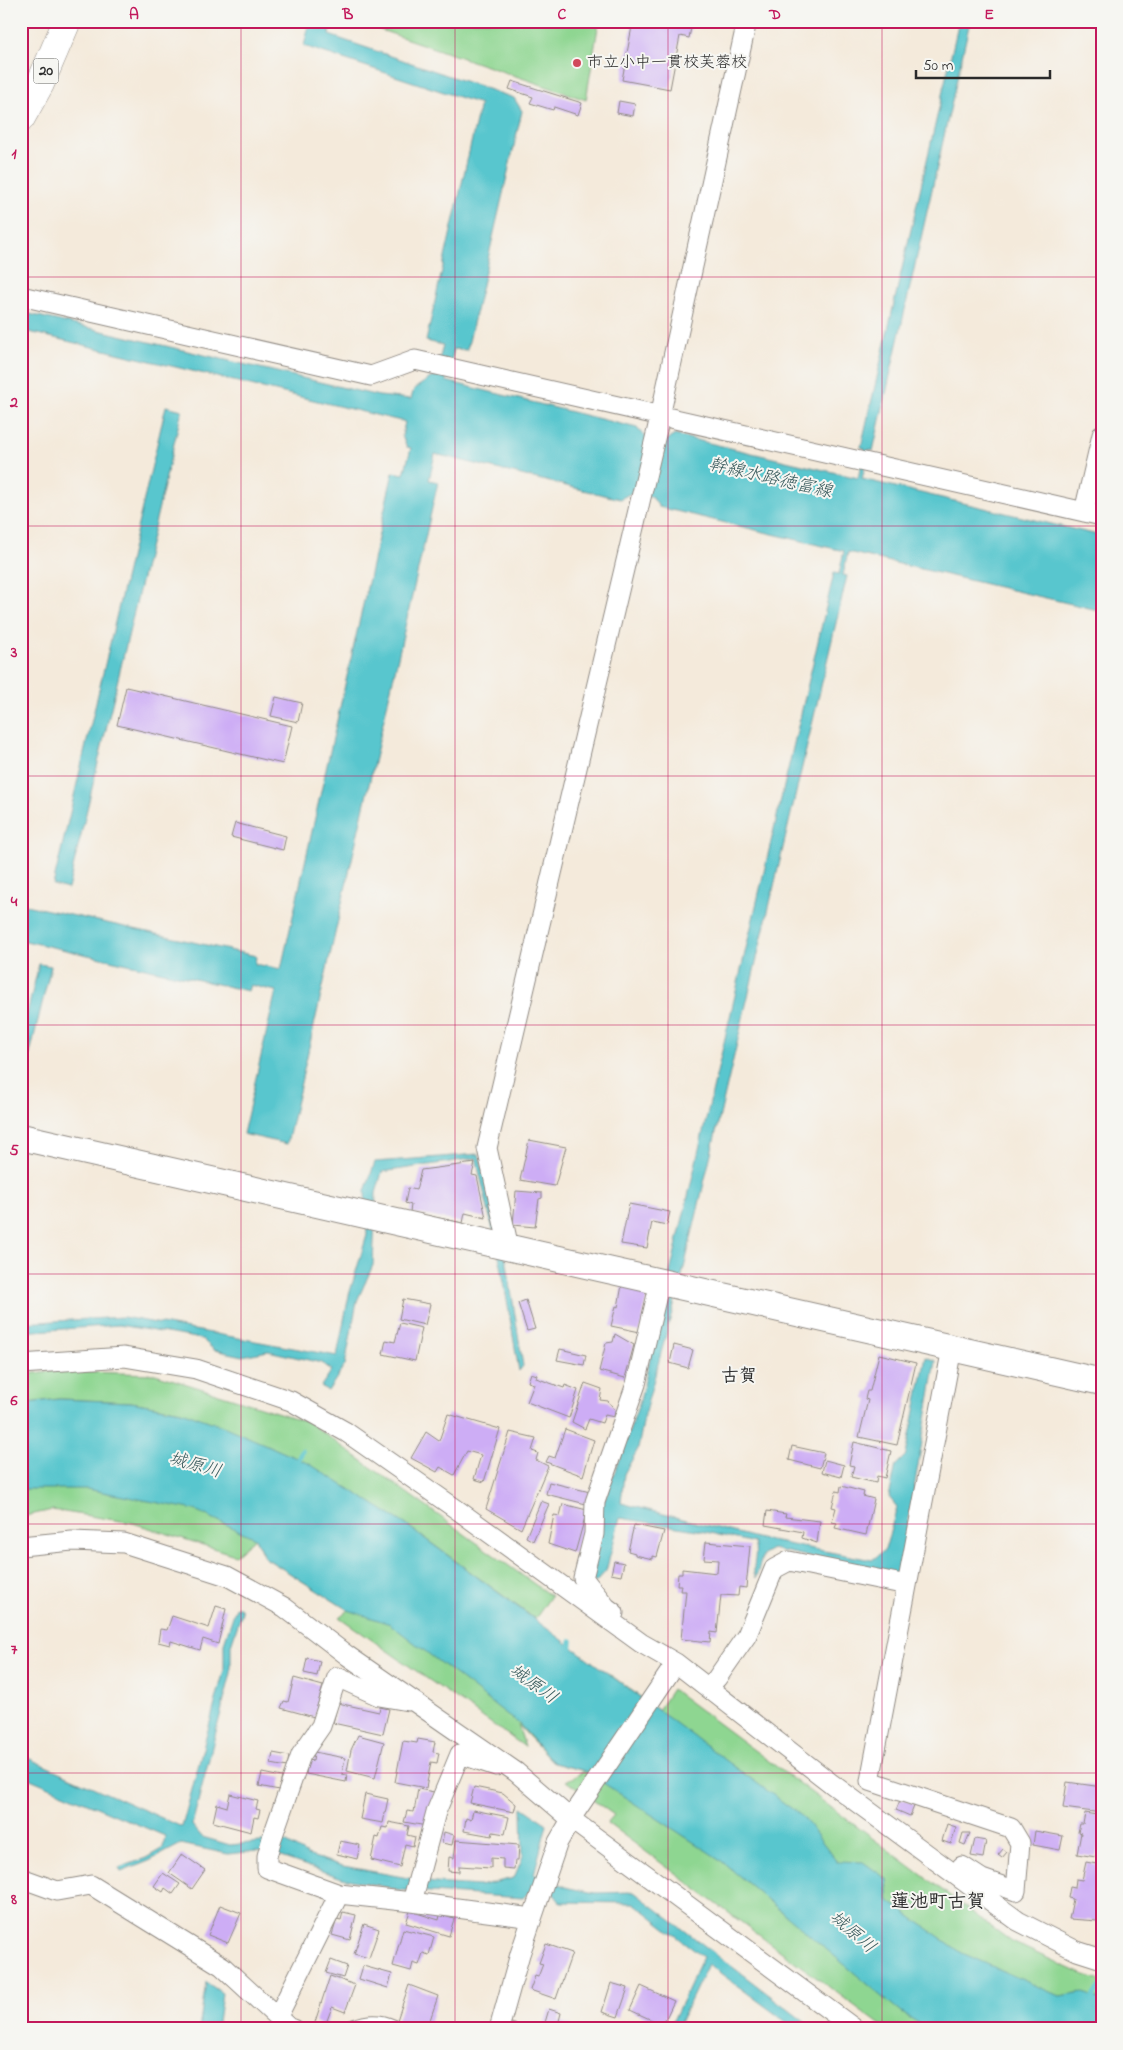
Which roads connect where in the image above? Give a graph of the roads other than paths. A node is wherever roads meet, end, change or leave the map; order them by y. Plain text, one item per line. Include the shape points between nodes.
1 (67, 21) edge
2 (747, 21) edge
3 (21, 118) edge
4 (21, 296) edge
5 (658, 423) junction
6 (1102, 434) edge
7 (1093, 514) edge
8 (23, 1137) edge
9 (503, 1246) junction
10 (671, 1284) junction
11 (952, 1348) junction
12 (21, 1364) edge
13 (1102, 1382) edge
14 (21, 1546) edge
15 (907, 1585) junction
16 (641, 1643) junction
17 (674, 1667) junction
18 (708, 1688) junction
19 (416, 1702) junction
20 (516, 1772) junction
21 (574, 1815) junction
22 (930, 1856) junction
23 (21, 1878) edge
24 (340, 1894) junction
25 (413, 1898) junction
26 (532, 1918) junction
27 (1102, 1959) edge
28 (278, 2016) junction
29 (294, 2029) edge
30 (354, 2029) edge
31 (392, 2029) edge
32 (499, 2029) edge
33 (855, 2029) edge

1 - 3 main road, 20 via 40,84
2 - 5 street
4 - 5 street via 371,376 415,360
5 - 7 street
5 - 9 street via 487,1148
6 - 7 street
8 - 9 street
9 - 10 street
10 - 11 street
10 - 16 street via 595,1502 594,1534 583,1578 606,1607 633,1628
11 - 13 street
11 - 15 street
12 - 16 street via 124,1357 196,1370 291,1401 346,1432
14 - 19 street via 72,1541 124,1543 227,1576 284,1608
15 - 18 street via 789,1561 774,1569 747,1635
15 - 22 street via 870,1781 1011,1828 1020,1843 1016,1891 982,1879 953,1861
16 - 17 street
17 - 18 street
17 - 21 street
18 - 22 street
19 - 20 street
19 - 24 street via 380,1696 338,1677 321,1726 301,1755 270,1847 267,1868
20 - 21 street
20 - 25 street via 460,1754 436,1812
21 - 26 street via 558,1842
21 - 33 street
22 - 27 street via 1018,1921 1077,1951
23 - 28 street via 56,1890 91,1885 222,1966
24 - 25 street
24 - 28 street
25 - 26 street
26 - 32 street
28 - 29 street
30 - 31 street via 363,2025 386,2025

